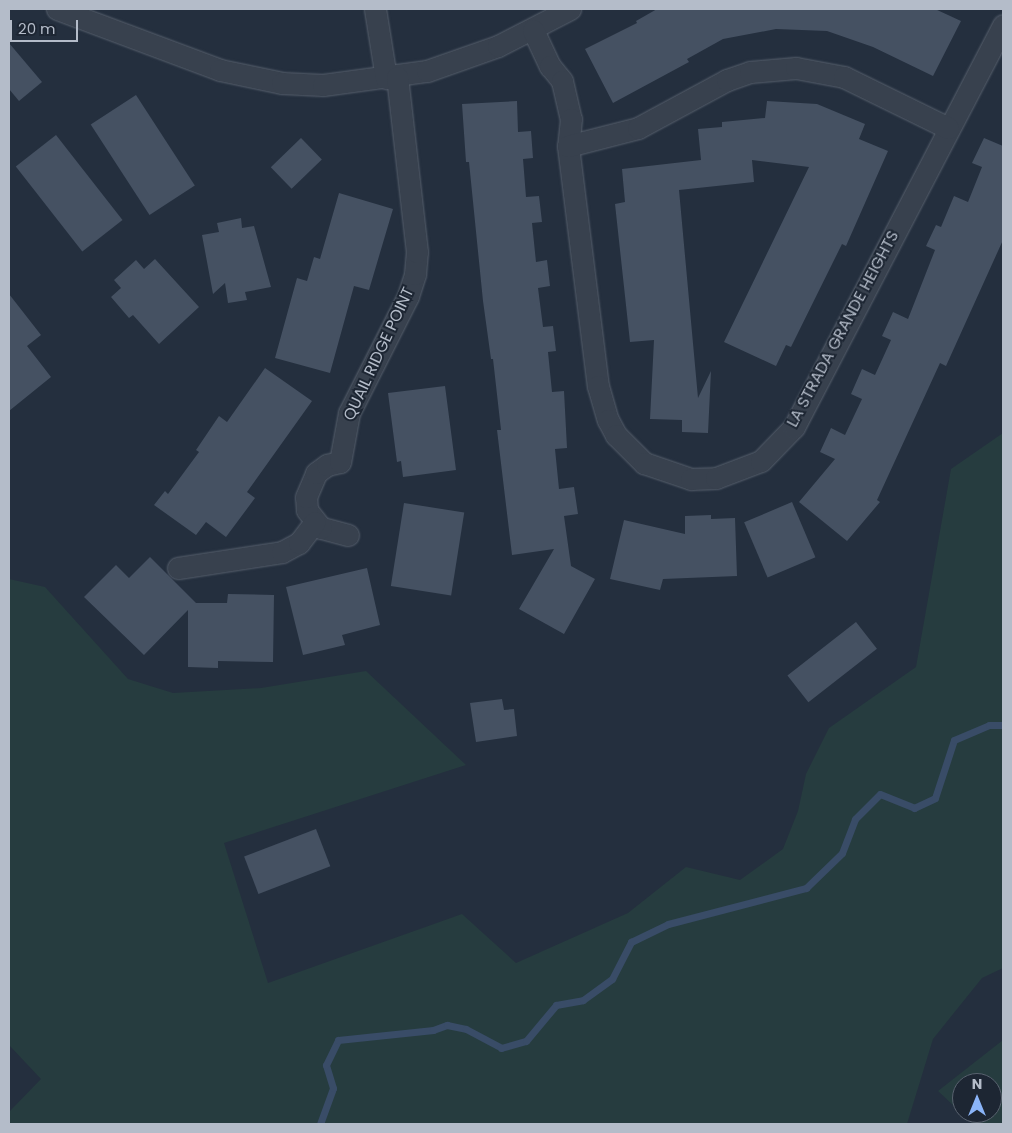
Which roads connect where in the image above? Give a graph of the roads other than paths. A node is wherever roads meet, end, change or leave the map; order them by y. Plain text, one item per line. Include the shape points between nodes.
1 (57, 9) edge
2 (375, 9) edge
3 (570, 9) edge
4 (1003, 24) edge
5 (533, 30) junction
6 (391, 78) junction
7 (948, 128) junction
8 (568, 146) junction
9 (315, 522) junction
10 (348, 535) dead end
11 (178, 568) dead end

1 - 6 street via 189,61 229,73 282,83 323,85
2 - 6 street
3 - 5 street
4 - 7 street, LA STRADA GRANDE HEIGHTS
5 - 6 street via 470,58
5 - 8 street, LA STRADA GRANDE HEIGHTS via 550,66 548,84 554,114
6 - 9 street, QUAIL RIDGE POINT via 416,252 415,274 408,296 349,412 340,462 327,466 309,484 307,510
7 - 8 street via 844,77 796,68 750,72 727,80 638,128
7 - 8 street, LA STRADA GRANDE HEIGHTS via 794,427 761,461 716,478 691,479 644,463 616,435 608,420 598,386
9 - 10 street via 328,532
9 - 11 street via 299,543 282,552

